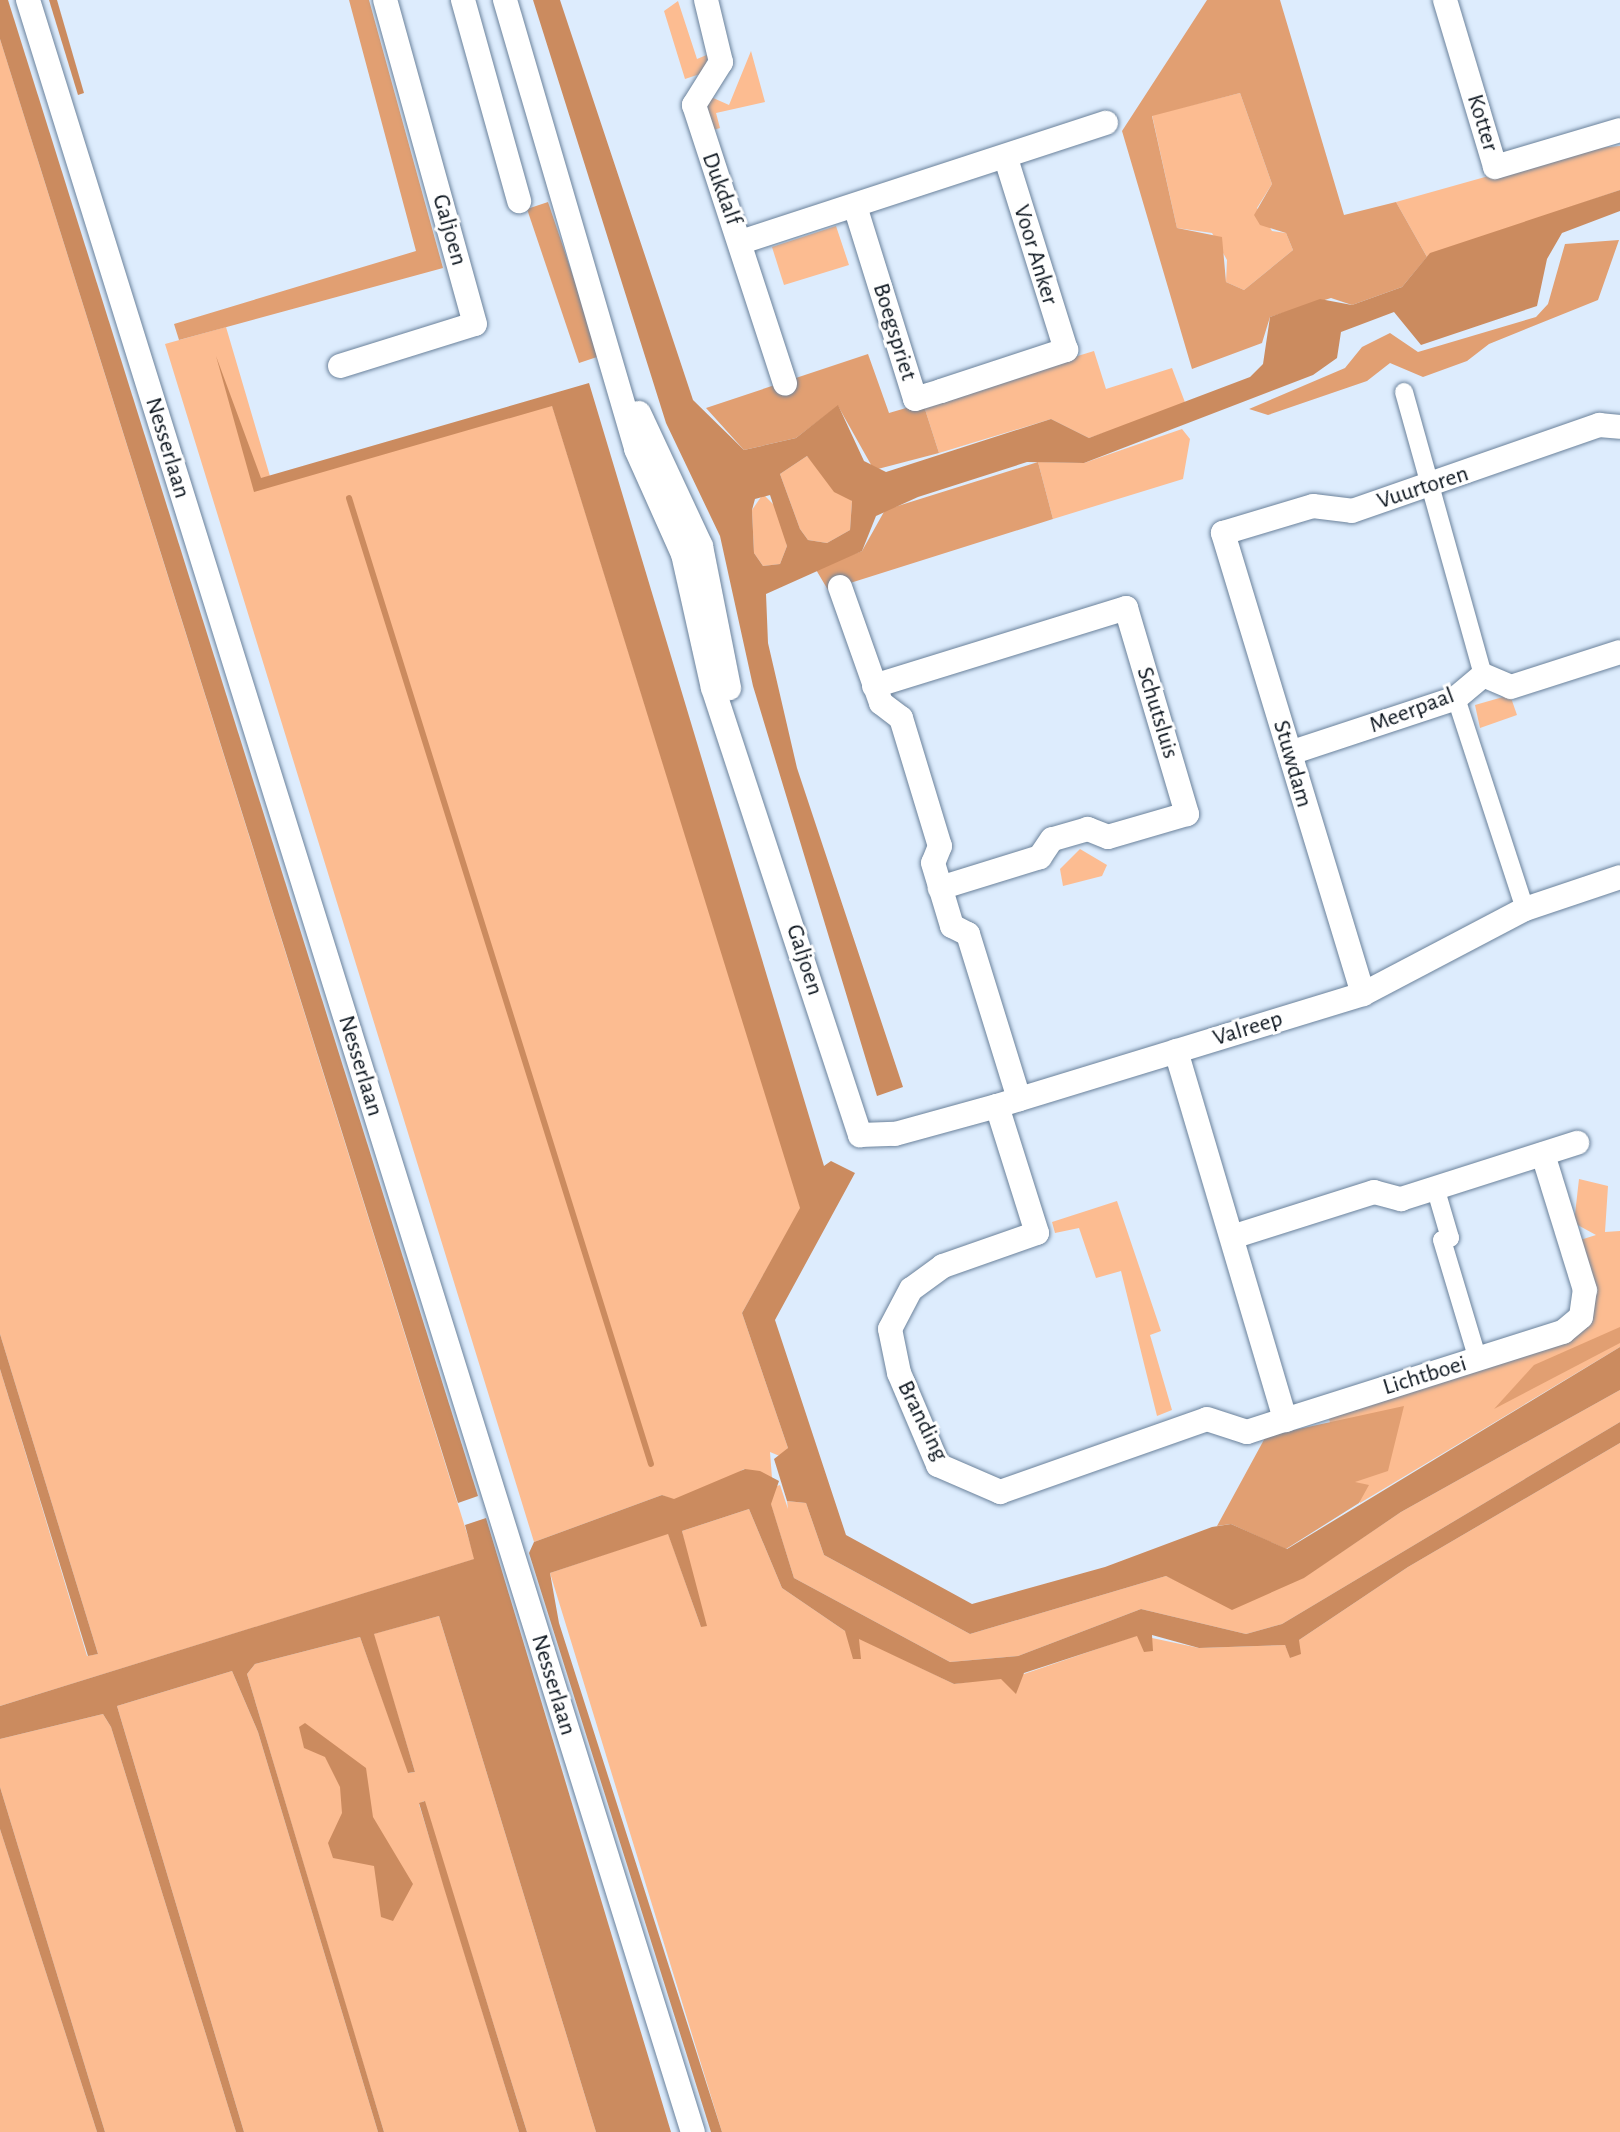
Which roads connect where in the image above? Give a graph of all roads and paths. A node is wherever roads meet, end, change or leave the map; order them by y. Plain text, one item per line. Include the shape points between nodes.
1 (28, 0) edge
2 (385, 0) edge
3 (463, 0) edge
4 (505, 0) edge
5 (706, 0) edge
6 (1445, 0) edge
7 (1106, 123) dead end
8 (1620, 130) edge
9 (1006, 158) junction
10 (519, 201) dead end
11 (855, 206) junction
12 (741, 242) junction
13 (1066, 350) joint
14 (340, 366) dead end
15 (785, 383) dead end
16 (1404, 392) dead end
17 (1620, 427) edge
18 (1432, 486) junction
19 (1223, 533) joint
20 (840, 587) dead end
21 (1620, 652) edge
22 (1483, 675) junction
23 (874, 686) junction
24 (1456, 698) junction
25 (1290, 753) junction
26 (1620, 877) edge
27 (940, 888) junction
28 (1525, 909) junction
29 (1363, 994) junction
30 (1176, 1051) junction
31 (1008, 1102) junction
32 (860, 1135) joint
33 (1577, 1143) dead end
34 (1543, 1154) junction
35 (1435, 1187) junction
36 (1232, 1237) junction
37 (1478, 1360) junction
38 (1285, 1420) junction
39 (693, 2132) edge

1 - 39 street, Nesserlaan
2 - 14 street, Galjoen via 475,324
3 - 10 street
4 - 32 street, Galjoen via 616,361 701,546 748,784
5 - 12 street, Dukdalf via 721,62 694,105 728,221
6 - 8 street, Kotter via 1495,167
7 - 9 street
9 - 11 street
9 - 13 street, Voor Anker
11 - 12 street
11 - 13 street, Boegspriet via 915,399
12 - 15 street, Dukdalf
16 - 18 street
17 - 18 street, Vuurtoren via 1599,425
18 - 19 street, Vuurtoren via 1352,511 1313,506
18 - 22 street
19 - 25 street, Stuwdam
20 - 23 street
21 - 22 street, Meerpaal via 1511,687
22 - 24 street, Meerpaal
23 - 27 street via 881,703 901,718 940,846 933,863
23 - 27 street, Schutsluis via 1126,608 1187,814 1108,837 1088,829 1052,839 1040,857
24 - 25 street, Meerpaal
24 - 28 street
25 - 29 street, Stuwdam
26 - 28 street, Valreep
27 - 31 street via 952,926 968,934
28 - 29 street, Valreep
29 - 30 street, Valreep
30 - 31 street, Valreep
30 - 36 street
31 - 32 street, Valreep via 895,1134
31 - 38 street, Branding via 1037,1233 943,1266 911,1289 890,1329 899,1373 938,1465 1000,1492 1207,1419 1247,1432
33 - 34 street
34 - 35 street
34 - 37 street, Lichtboei via 1585,1290 1581,1317 1563,1332
35 - 36 street via 1401,1199 1374,1192
35 - 37 street via 1450,1238 1442,1240
36 - 38 street
37 - 38 street, Lichtboei

